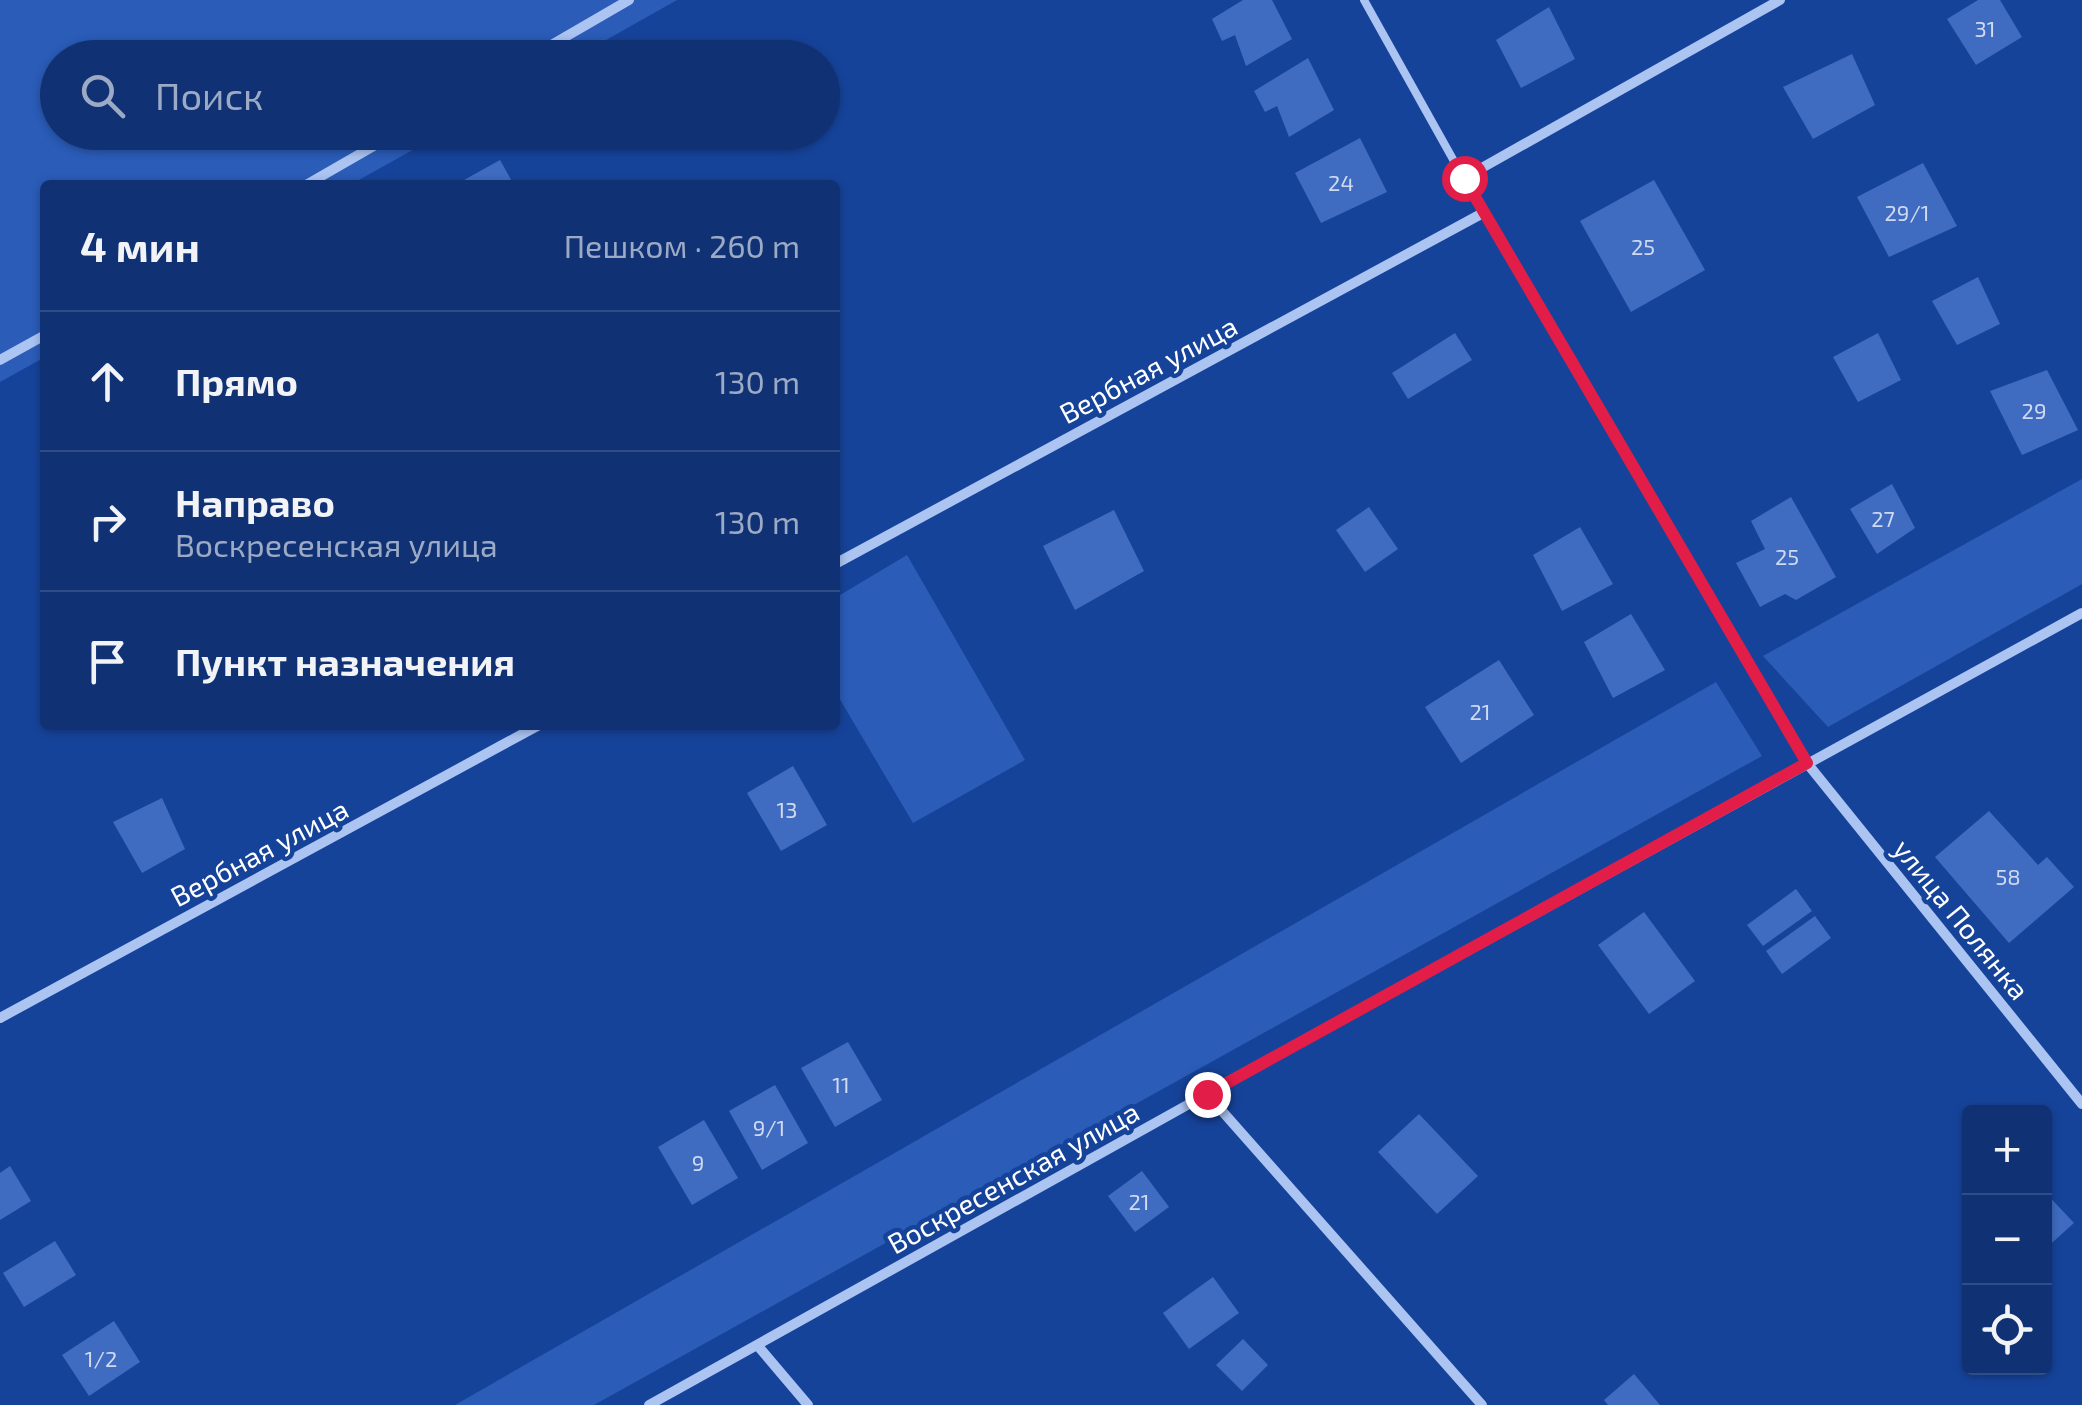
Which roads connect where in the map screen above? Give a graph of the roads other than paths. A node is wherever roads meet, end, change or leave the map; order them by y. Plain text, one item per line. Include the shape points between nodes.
1 (629, 0) edge
2 (1364, 0) edge
3 (1780, 0) edge
4 (560, 40) edge
5 (367, 150) edge
6 (1464, 178) junction
7 (315, 180) edge
8 (1484, 212) junction
9 (40, 338) edge
10 (0, 360) edge
11 (840, 561) edge
12 (2082, 613) edge
13 (530, 730) edge
14 (1807, 763) junction
15 (0, 1018) edge
16 (1207, 1094) junction
17 (2082, 1104) edge
18 (758, 1346) junction
19 (649, 1405) edge
20 (808, 1405) edge
21 (1482, 1405) edge

1 - 4 street
2 - 6 lane
3 - 6 street
5 - 7 street
6 - 8 lane
8 - 11 street, Вербная улица
8 - 14 lane
9 - 10 street
12 - 14 street, Воскресенская улица
13 - 15 street, Вербная улица
14 - 16 street, Воскресенская улица
14 - 17 street, улица Полянка
16 - 18 street, Воскресенская улица
16 - 21 street
18 - 19 street, Воскресенская улица
18 - 20 street

